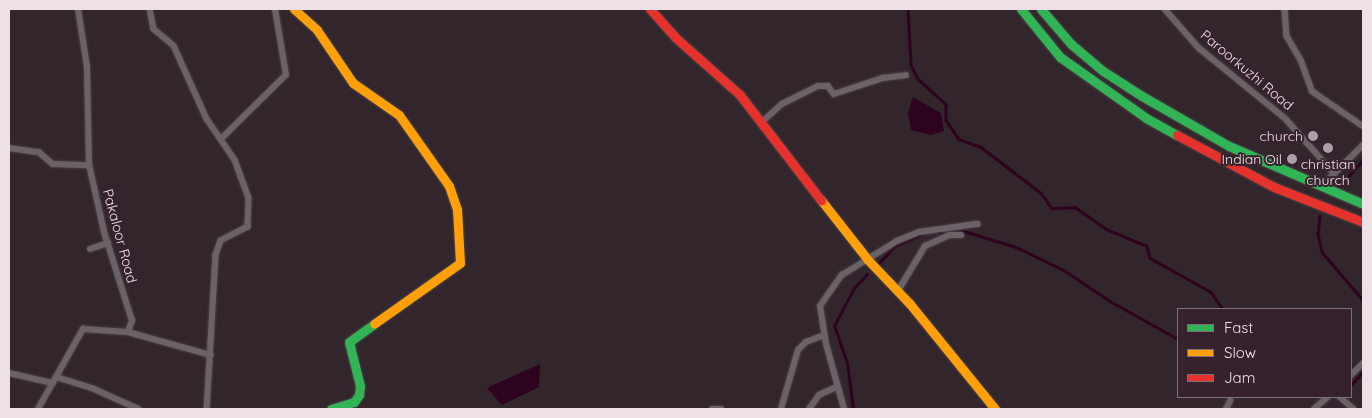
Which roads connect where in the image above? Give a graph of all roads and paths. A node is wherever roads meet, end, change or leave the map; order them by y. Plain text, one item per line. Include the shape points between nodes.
1 (78, 9) edge
2 (150, 9) edge
3 (275, 9) edge
4 (294, 9) edge
5 (650, 9) edge
6 (1021, 9) edge
7 (1041, 9) edge
8 (1165, 9) edge
9 (1285, 9) edge
10 (906, 75) dead end
11 (763, 121) junction
12 (1363, 126) edge
13 (221, 139) junction
14 (1363, 145) edge
15 (9, 148) edge
16 (88, 165) junction
17 (1334, 173) junction
18 (1321, 187) junction
19 (1363, 204) edge
20 (1363, 222) edge
21 (977, 224) dead end
22 (961, 235) dead end
23 (108, 243) junction
24 (90, 249) dead end
25 (868, 260) junction
26 (898, 291) junction
27 (128, 332) junction
28 (824, 335) junction
29 (211, 355) junction
30 (1363, 363) edge
31 (9, 373) edge
32 (1352, 374) edge
33 (56, 377) junction
34 (53, 383) junction
35 (836, 388) junction
36 (1327, 398) edge
37 (1341, 398) edge
38 (1230, 401) dead end
39 (353, 406) edge
40 (38, 409) edge
41 (140, 409) edge
42 (207, 409) edge
43 (330, 409) edge
44 (712, 409) edge
45 (720, 409) edge
46 (781, 409) edge
47 (809, 409) edge
48 (844, 409) edge
49 (995, 409) edge
50 (1226, 409) edge
51 (1314, 409) edge
52 (1354, 409) edge

1 - 16 street, Pakaloor Road via 88,67
2 - 13 street via 154,29 174,46 207,119
3 - 13 street via 286,75
4 - 39 main road via 317,30 353,83 399,115 449,186 457,209 460,263 349,342 360,386
5 - 11 main road via 676,38 740,94
6 - 20 main road via 1060,57 1146,118 1274,187
7 - 18 main road via 1071,44 1103,71 1142,96 1229,146
8 - 17 street, Paroorkuzhi Road via 1199,48 1286,119
9 - 12 street via 1287,36 1301,60 1312,91
10 - 11 street via 883,78 834,94 828,86 818,86 782,104
11 - 25 main road
13 - 29 street via 235,160 249,198 248,227 221,241 216,255
14 - 17 street
15 - 16 street via 39,152 53,164
16 - 23 street, Pakaloor Road
17 - 18 street
18 - 19 main road
21 - 25 street via 919,232 897,241
22 - 26 street via 950,235 925,246
23 - 24 street
23 - 27 street, Pakaloor Road via 132,321
25 - 26 main road
25 - 28 street via 842,275 820,306
26 - 49 main road
27 - 29 street
27 - 33 street via 83,329
28 - 35 street
28 - 46 street via 806,342 798,350
29 - 42 street
30 - 32 street
31 - 34 street
33 - 34 street
33 - 41 street
34 - 40 street
35 - 47 street via 819,395
35 - 48 street
36 - 51 street
37 - 52 street
38 - 50 street
39 - 43 main road
44 - 45 street

